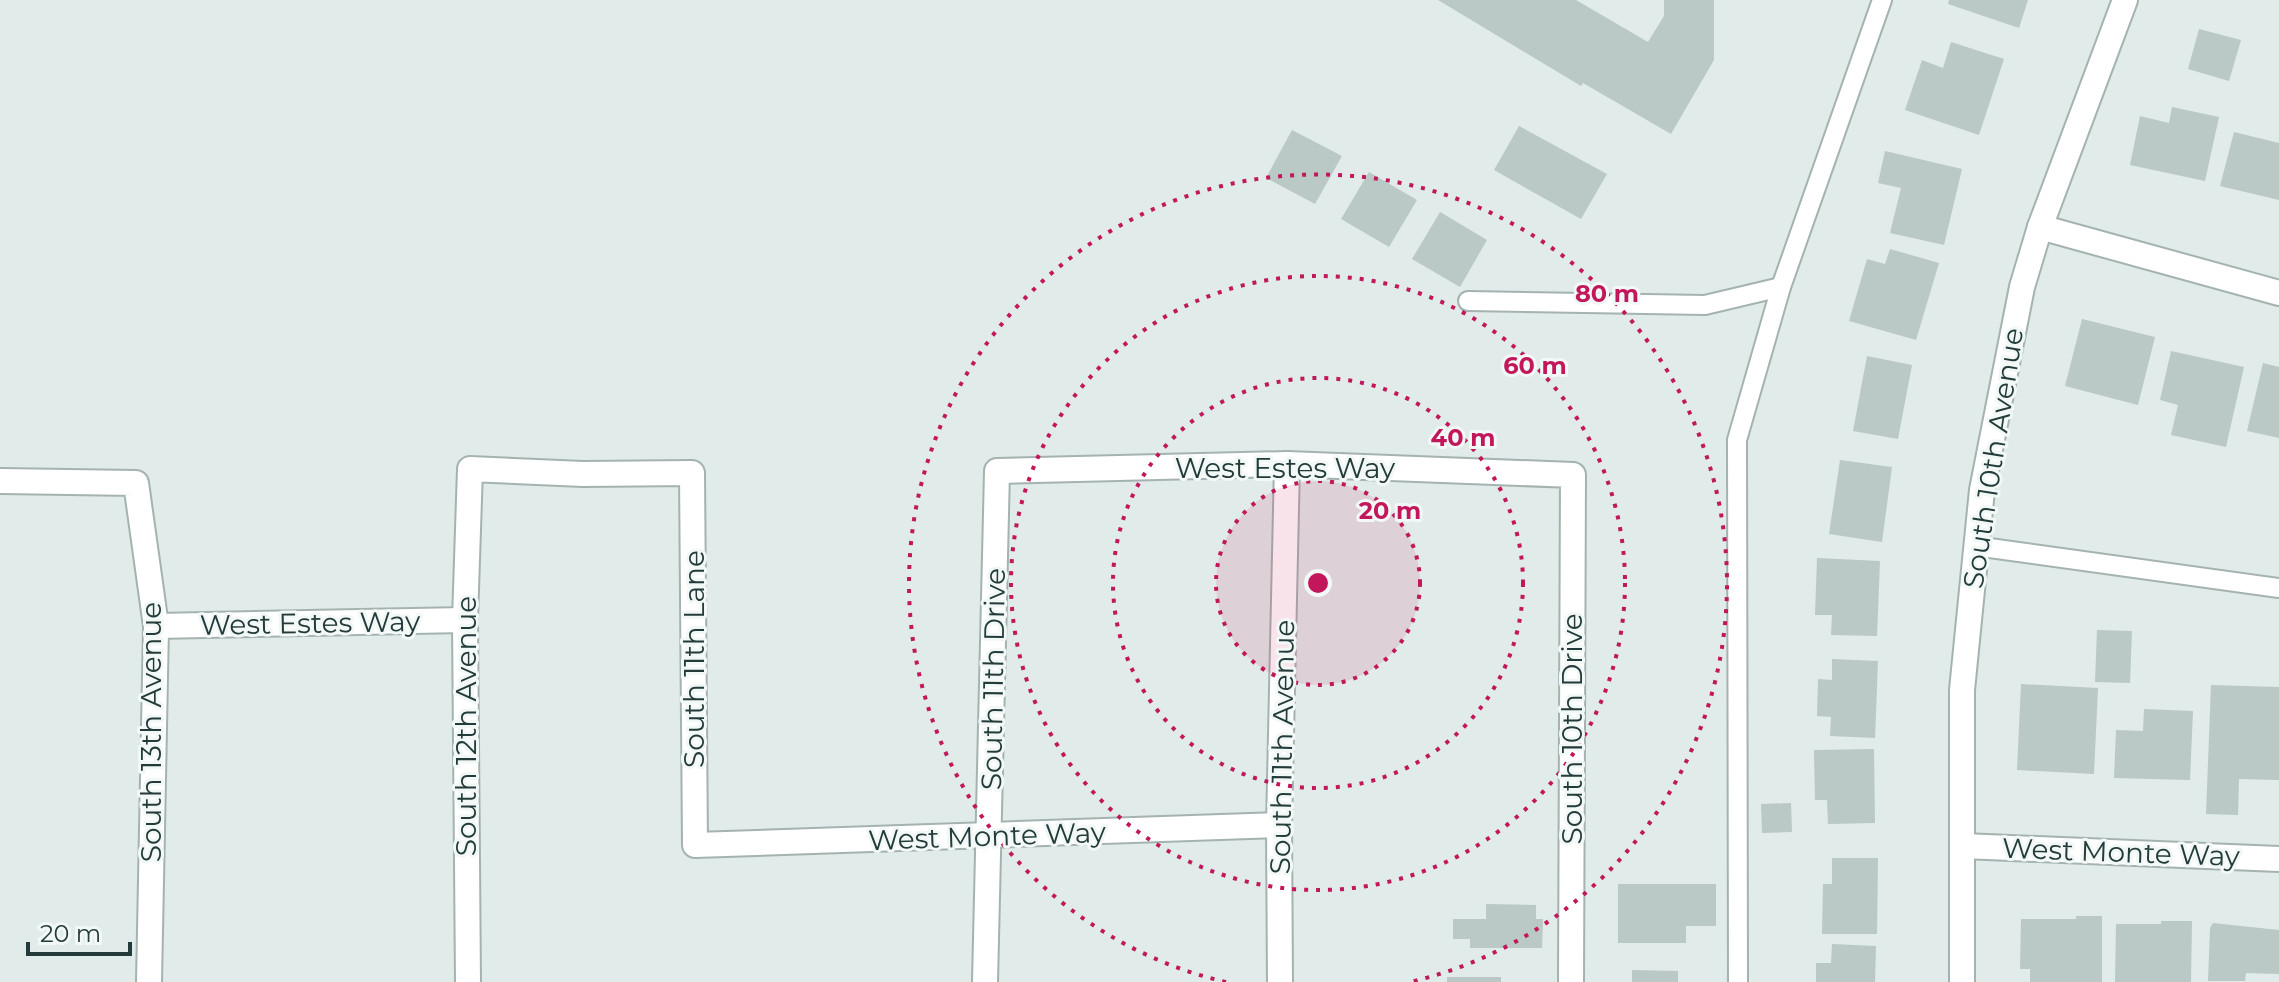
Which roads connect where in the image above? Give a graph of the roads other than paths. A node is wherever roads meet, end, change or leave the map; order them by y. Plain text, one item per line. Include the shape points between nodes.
1 (1882, 0) edge
2 (2125, 0) edge
3 (2040, 227) junction
4 (1781, 287) junction
5 (2279, 293) edge
6 (1468, 301) dead end
7 (1287, 464) junction
8 (470, 469) joint
9 (997, 471) joint
10 (1573, 475) joint
11 (0, 481) edge
12 (1975, 546) junction
13 (2279, 588) edge
14 (465, 620) junction
15 (156, 626) junction
16 (1279, 825) junction
17 (989, 837) junction
18 (695, 845) joint
19 (1963, 846) junction
20 (2279, 859) edge
21 (149, 982) edge
22 (468, 982) edge
23 (985, 982) edge
24 (1280, 982) edge
25 (1571, 982) edge
26 (1738, 982) edge
27 (1962, 982) edge

1 - 4 lane
2 - 3 street, South 10th Avenue
3 - 5 street
3 - 12 street, South 10th Avenue via 2001,380
4 - 6 lane via 1705,305
4 - 26 lane via 1737,440
7 - 9 street, West Estes Way
7 - 10 street, West Estes Way
7 - 16 street, South 11th Avenue
8 - 14 street, South 12th Avenue
8 - 18 street, South 11th Lane via 692,473
9 - 17 street, South 11th Drive
10 - 25 street, South 10th Drive
11 - 15 street, South 13th Avenue via 136,483
12 - 13 lane
12 - 19 street, South 10th Avenue via 1962,690
14 - 15 street, West Estes Way
14 - 22 street, South 12th Avenue
15 - 21 street, South 13th Avenue
16 - 17 street, West Monte Way
16 - 24 street, South 11th Avenue
17 - 18 street, West Monte Way
17 - 23 street, South 11th Drive
19 - 20 street, West Monte Way
19 - 27 street, South 10th Avenue

